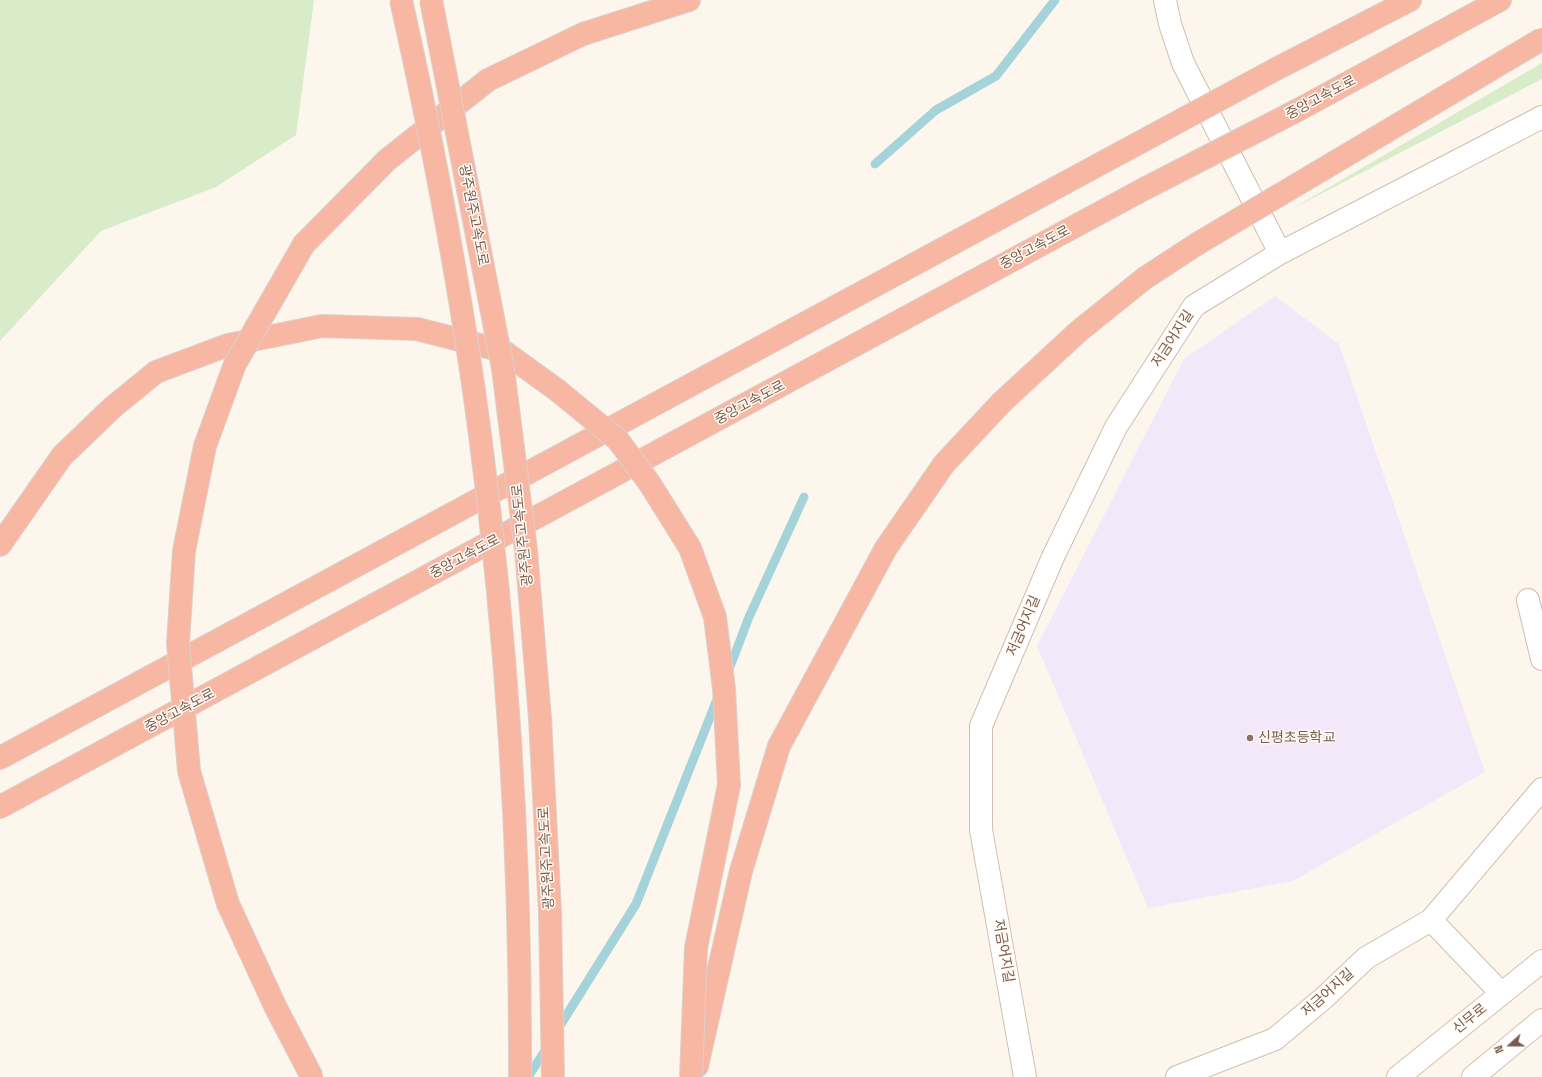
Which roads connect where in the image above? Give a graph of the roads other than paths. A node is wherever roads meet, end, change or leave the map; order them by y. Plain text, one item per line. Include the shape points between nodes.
1 (401, 0) edge
2 (431, 0) edge
3 (689, 0) edge
4 (1165, 0) edge
5 (1410, 0) edge
6 (1500, 0) edge
7 (1542, 39) edge
8 (1542, 117) edge
9 (1280, 253) junction
10 (0, 546) edge
11 (1528, 600) dead end
12 (1542, 659) edge
13 (0, 758) edge
14 (1542, 789) edge
15 (0, 808) edge
16 (1431, 920) junction
17 (1542, 961) edge
18 (1501, 993) junction
19 (1542, 1020) edge
20 (312, 1077) edge
21 (520, 1077) edge
22 (553, 1077) edge
23 (691, 1077) edge
24 (694, 1077) edge
25 (1025, 1077) edge
26 (1177, 1077) edge
27 (1398, 1077) edge
28 (1473, 1077) edge

1 - 21 highway, 광주원주고속도로, bridge via 417,70 461,308 487,498 508,726 518,940
2 - 22 highway, 광주원주고속도로, bridge via 503,369 526,550 540,718 550,913
3 - 20 highway, bridge via 583,34 488,80 388,160 304,244 235,364 205,446 184,551 178,643 189,771 228,904 276,1008
4 - 9 street via 1183,63
5 - 13 highway, bridge via 1276,69
6 - 15 highway, 중앙고속도로, bridge via 1298,110 1144,189
7 - 24 highway, bridge via 1197,244 1145,278 1079,331 1002,402 944,464 886,548 779,746 741,871
8 - 9 street, 저금어지길
9 - 25 street, 저금어지길 via 1194,306 1116,427 1053,557 981,726 981,830
10 - 23 highway, bridge via 62,456 113,407 156,372 228,345 322,326 418,329 503,352 557,390 618,440 650,484 690,548 715,617 724,689 729,785 696,948
11 - 12 street
14 - 16 street, 저금어지길
16 - 18 street
16 - 26 street, 저금어지길 via 1366,958 1275,1039
17 - 18 street, 신무로
18 - 27 street, 신무로
19 - 28 street

